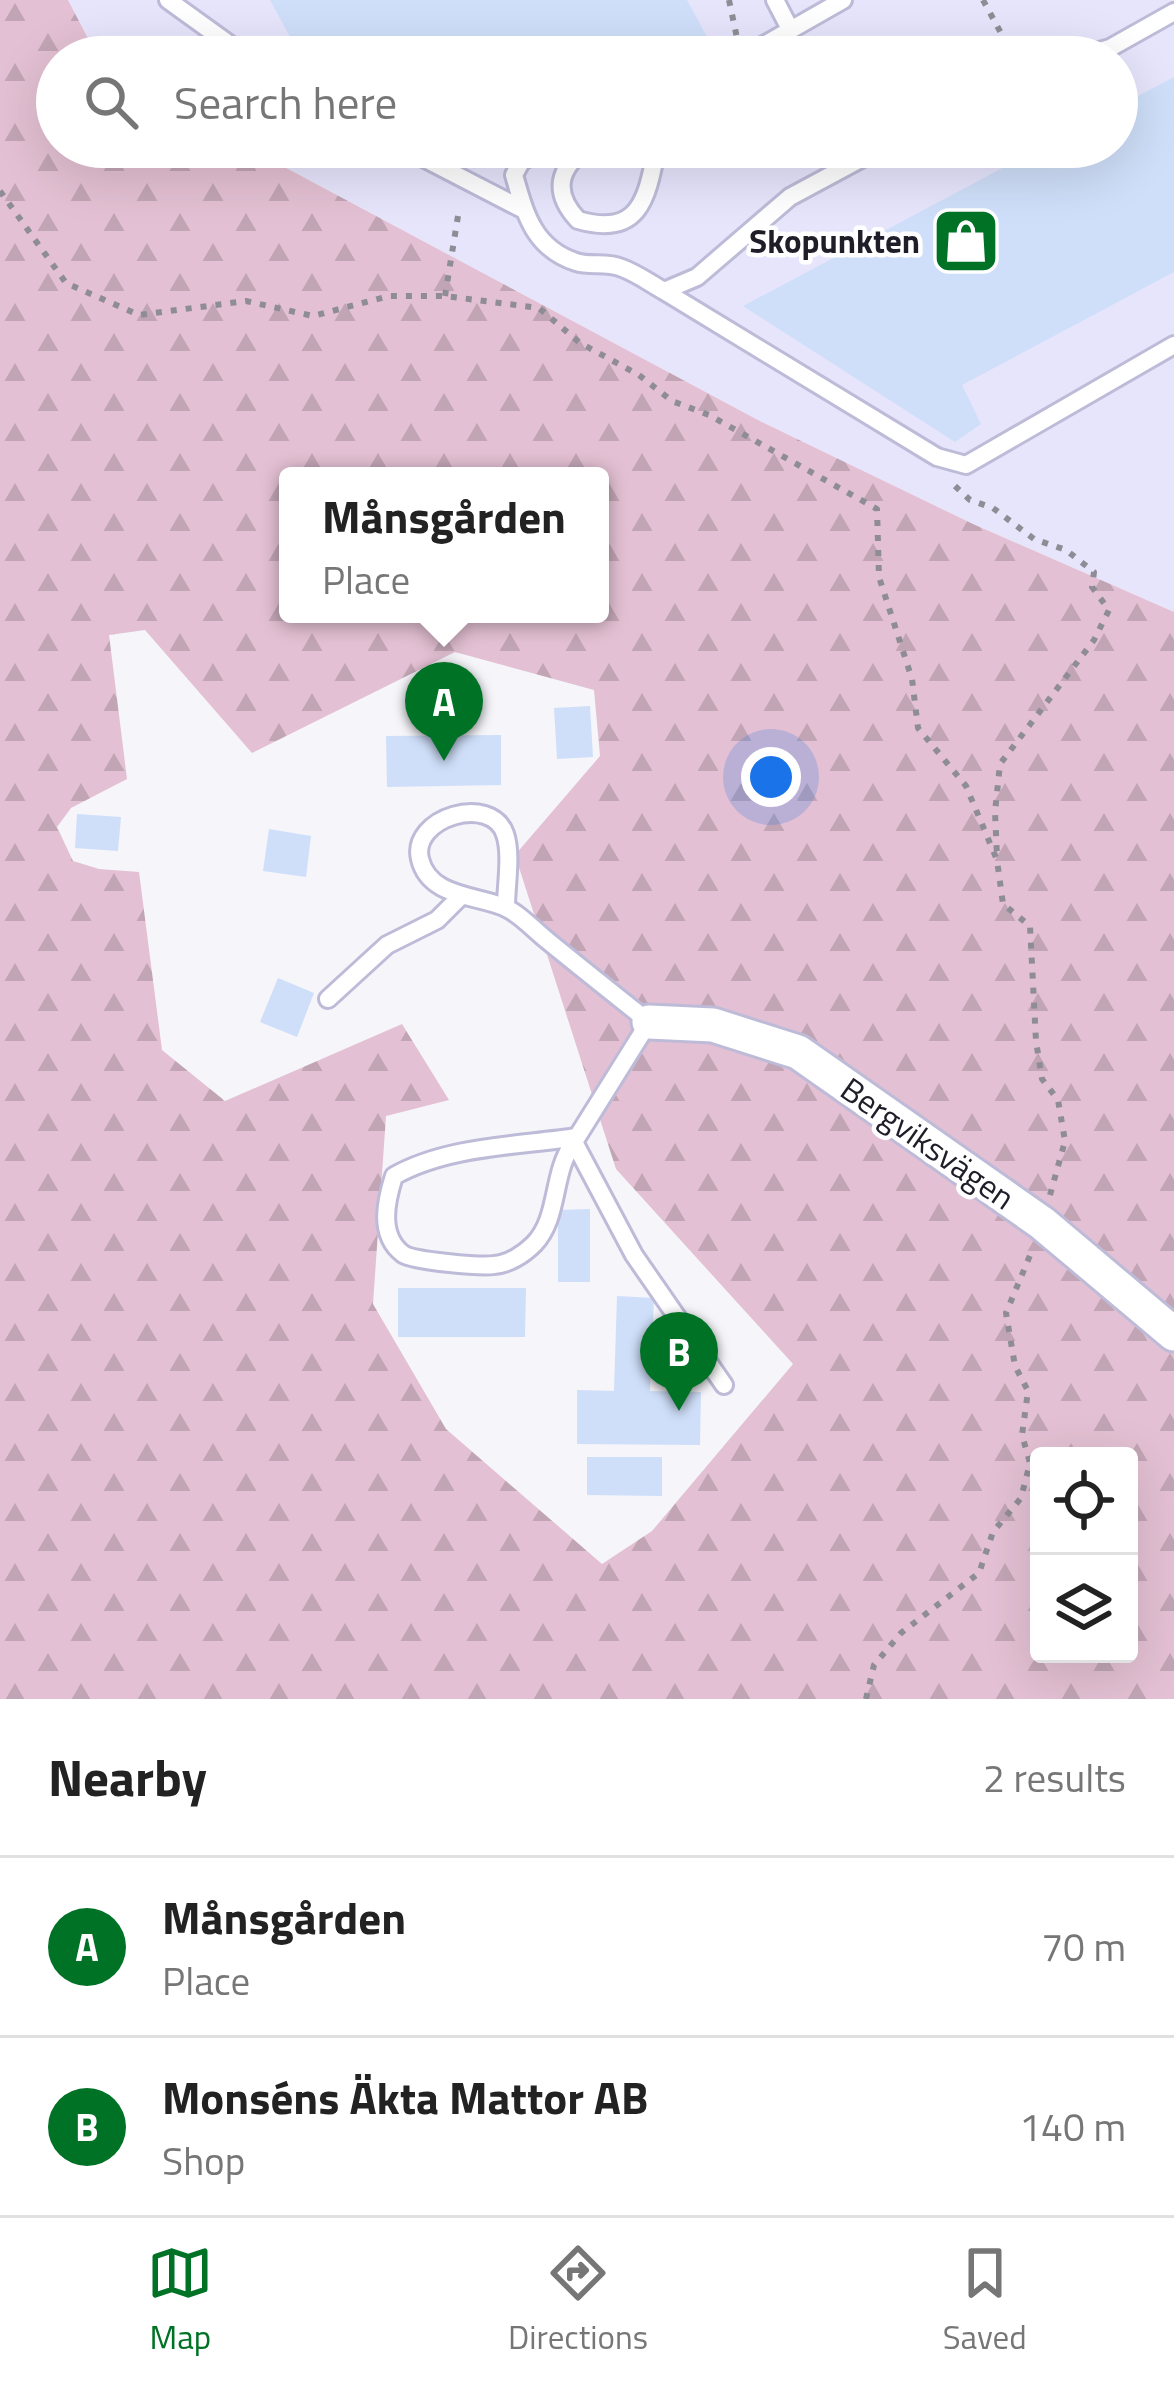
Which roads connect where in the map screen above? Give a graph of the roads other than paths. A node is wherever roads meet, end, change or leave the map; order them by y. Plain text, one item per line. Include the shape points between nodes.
1 (168, 0) edge
2 (775, 0) edge
3 (843, 0) edge
4 (1174, 12) edge
5 (790, 29) junction
6 (218, 36) edge
7 (783, 36) edge
8 (1131, 36) edge
9 (443, 168) edge
10 (518, 168) edge
11 (566, 168) edge
12 (652, 168) edge
13 (844, 168) edge
14 (840, 170) joint
15 (524, 210) junction
16 (664, 291) junction
17 (1174, 345) edge
18 (460, 897) junction
19 (506, 907) junction
20 (328, 999) dead end
21 (649, 1022) junction
22 (576, 1140) junction
23 (1174, 1334) edge
24 (724, 1385) dead end

1 - 6 lane
2 - 5 lane
3 - 5 lane
4 - 8 lane
5 - 7 lane
9 - 15 lane
10 - 15 lane
11 - 12 lane via 560,195 578,220 609,225 634,216
13 - 14 lane
14 - 16 lane via 790,197 697,277
15 - 16 lane via 544,245 581,264 623,268
16 - 17 lane via 937,458 966,464
18 - 19 lane
18 - 19 lane via 421,865 419,849 434,825 482,814 506,836
18 - 20 lane via 437,920 386,945
19 - 21 lane
21 - 22 lane
21 - 23 street, Bergviksvägen via 713,1025 798,1052 1042,1223
22 - 22 lane via 557,1172 547,1227 518,1257 495,1265 418,1259 403,1254 387,1228 394,1176 407,1168
22 - 24 lane via 634,1255

